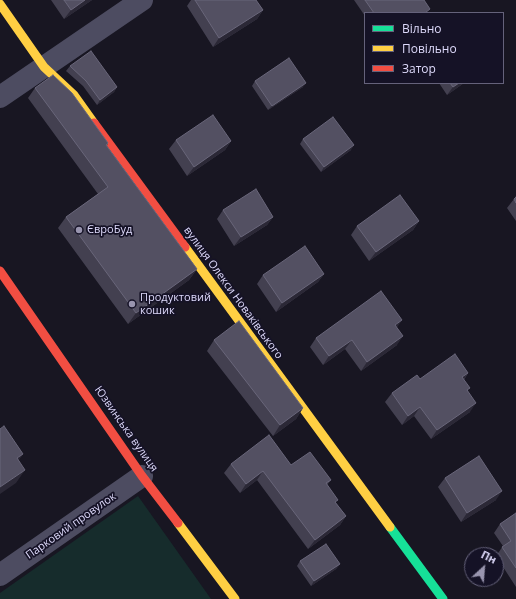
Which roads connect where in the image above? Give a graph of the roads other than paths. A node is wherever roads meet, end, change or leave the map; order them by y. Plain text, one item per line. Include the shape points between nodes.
1 (142, 0) edge
2 (0, 4) edge
3 (44, 67) junction
4 (0, 97) edge
5 (0, 271) edge
6 (142, 476) junction
7 (0, 575) edge
8 (235, 599) edge
9 (443, 599) edge

1 - 3 street
2 - 3 street, вулиця Олекси Новаківського
3 - 4 street
3 - 9 street, вулиця Олекси Новаківського via 74,96
5 - 6 street, Юзвинська вулиця
6 - 7 street, Парковий провулок
6 - 8 street, Юзвинська вулиця

